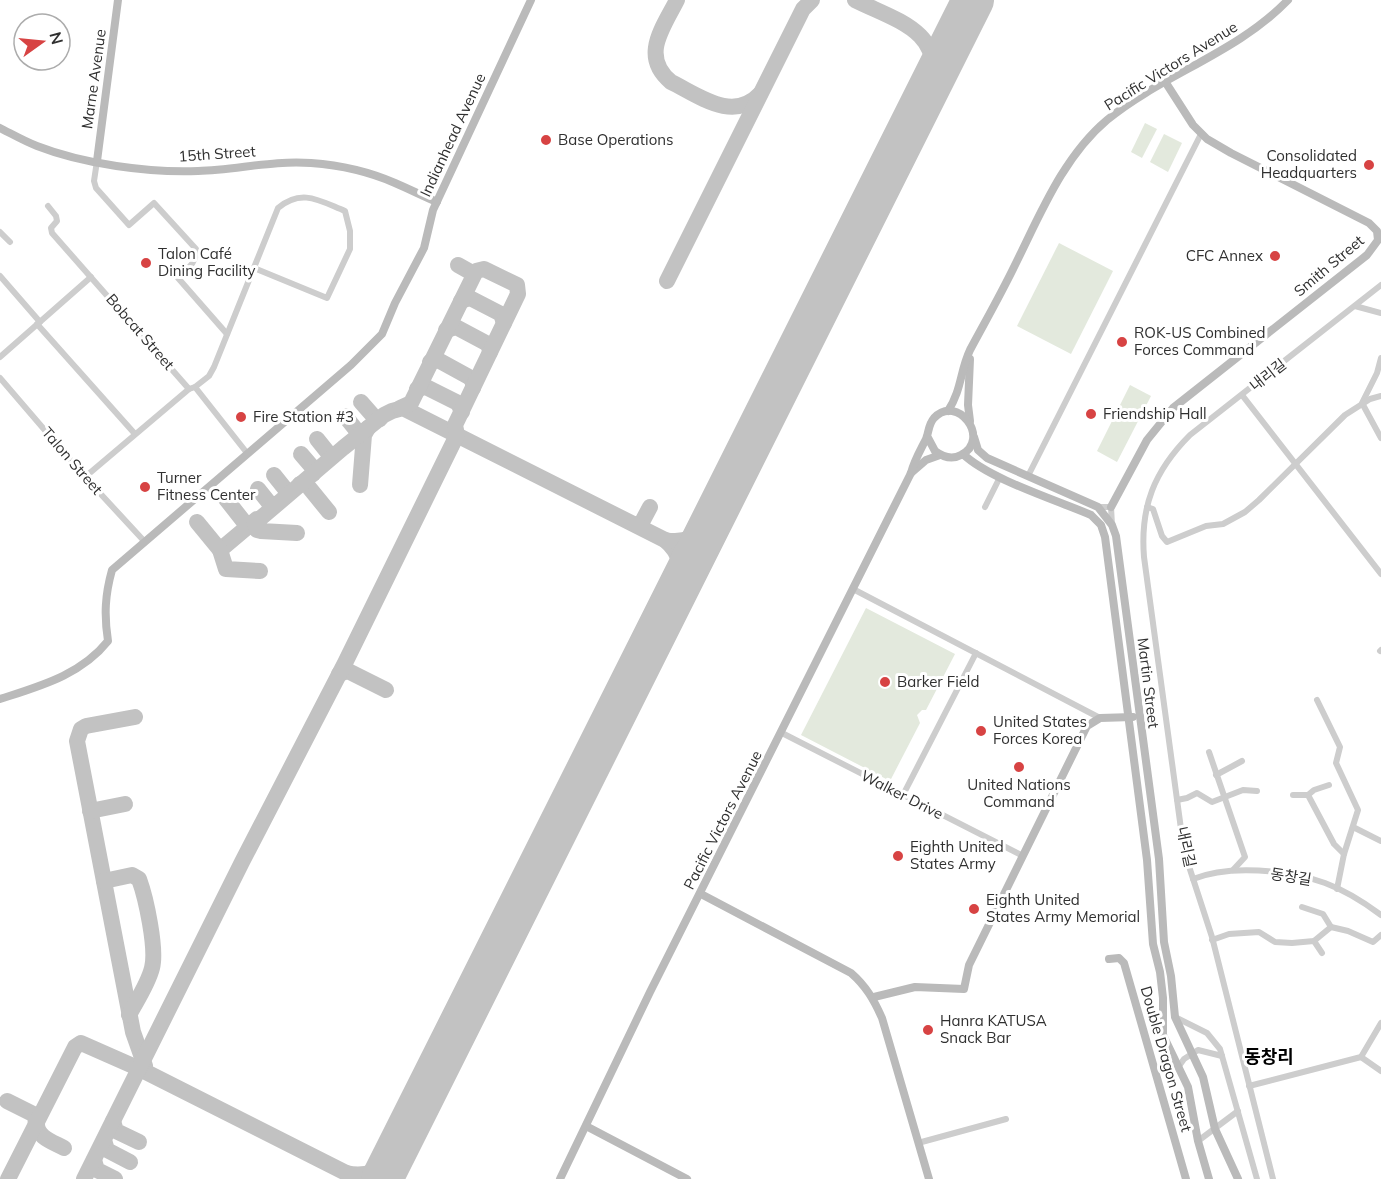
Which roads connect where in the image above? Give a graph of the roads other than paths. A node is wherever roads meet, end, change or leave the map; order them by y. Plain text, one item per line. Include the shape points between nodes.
1 (118, 0) edge
2 (531, 0) edge
3 (1288, 0) edge
4 (1166, 83) junction
5 (0, 128) edge
6 (1201, 134) junction
7 (97, 161) junction
8 (437, 202) junction
9 (48, 206) dead end
10 (1, 236) edge
11 (10, 243) dead end
12 (254, 268) junction
13 (0, 276) edge
14 (91, 277) junction
15 (1381, 285) edge
16 (1355, 306) junction
17 (1381, 313) edge
18 (39, 323) junction
19 (227, 334) junction
20 (970, 350) junction
21 (0, 357) edge
22 (1381, 358) edge
23 (0, 378) edge
24 (192, 388) junction
25 (1242, 395) junction
26 (1381, 396) edge
27 (1362, 403) junction
28 (948, 411) junction
29 (970, 423) junction
30 (135, 434) junction
31 (974, 434) junction
32 (927, 436) junction
33 (1381, 438) edge
34 (247, 453) junction
35 (963, 454) junction
36 (940, 455) junction
37 (1295, 464) junction
38 (910, 473) junction
39 (1028, 476) junction
40 (85, 477) junction
41 (1000, 477) junction
42 (985, 507) dead end
43 (1098, 507) junction
44 (1111, 507) junction
45 (1147, 507) junction
46 (1112, 525) junction
47 (145, 542) junction
48 (1381, 574) edge
49 (853, 589) junction
50 (976, 653) junction
51 (0, 699) edge
52 (1317, 700) dead end
53 (1128, 717) junction
54 (1139, 717) junction
55 (1100, 718) junction
56 (782, 733) junction
57 (1209, 753) dead end
58 (1242, 761) dead end
59 (1216, 775) junction
60 (1329, 785) dead end
61 (1257, 791) dead end
62 (903, 795) junction
63 (1293, 795) dead end
64 (1308, 795) junction
65 (1224, 796) junction
66 (1177, 800) junction
67 (1353, 827) junction
68 (1381, 841) edge
69 (1344, 854) junction
70 (1023, 856) junction
71 (1233, 870) junction
72 (1193, 879) junction
73 (1337, 889) junction
74 (701, 894) junction
75 (1302, 907) dead end
76 (1381, 915) edge
77 (1331, 927) junction
78 (1381, 935) edge
79 (1212, 940) junction
80 (1314, 941) junction
81 (1322, 953) dead end
82 (1109, 959) dead end
83 (874, 997) junction
84 (1175, 1017) junction
85 (1381, 1023) edge
86 (1192, 1053) junction
87 (1222, 1056) junction
88 (1360, 1057) junction
89 (1179, 1066) junction
90 (1381, 1071) edge
91 (1249, 1086) junction
92 (1237, 1109) junction
93 (1006, 1119) dead end
94 (586, 1126) junction
95 (1215, 1129) junction
96 (1198, 1141) junction
97 (918, 1143) junction
98 (560, 1179) edge
99 (687, 1179) edge
100 (929, 1179) edge
101 (1186, 1179) edge
102 (1209, 1179) edge
103 (1238, 1179) edge
104 (1257, 1179) edge
105 (1273, 1179) edge

1 - 7 main road, Marne Avenue
2 - 8 main road, Indianhead Avenue
3 - 4 main road, Pacific Victors Avenue via 1254,30
4 - 6 main road, Smith Street
4 - 20 main road, Pacific Victors Avenue via 1129,103 1088,138 1054,187
5 - 7 main road, 15th Street via 36,146
6 - 39 street
6 - 44 main road, Smith Street via 1369,223 1377,231 1378,240 1367,255 1173,408 1147,440
7 - 8 main road, 15th Street via 161,171 311,163 393,182
7 - 19 street via 96,188 129,225 154,203 196,249 195,260 178,278
8 - 34 main road, Indianhead Avenue via 424,248 382,334
9 - 14 street, Bobcat Street via 57,222 52,233
10 - 11 street
12 - 12 street via 327,298 350,249 345,211 302,196 287,200 278,208
12 - 19 street
13 - 18 street
14 - 18 street
14 - 24 street, Bobcat Street
15 - 16 street, 내리길
16 - 17 street
16 - 25 street, 내리길
18 - 21 street
18 - 30 street
19 - 24 street via 209,376
20 - 28 main road via 958,393
20 - 29 main road
22 - 27 street
23 - 40 street, Talon Street
24 - 30 street
24 - 34 street, Bobcat Street
25 - 37 street
25 - 45 street, 내리길 via 1178,447 1156,480
26 - 27 street
27 - 33 street
27 - 37 street
28 - 29 main road via 961,414
28 - 32 main road via 933,419
29 - 31 main road
30 - 40 street
31 - 35 main road
31 - 39 main road, Martin Street via 978,450 987,458
32 - 36 main road
32 - 38 main road, Pacific Victors Avenue
34 - 47 main road, Indianhead Avenue
35 - 36 main road via 950,458
35 - 41 main road, Martin Street
36 - 38 main road
37 - 45 street via 1245,512 1170,542 1161,536 1153,509
37 - 48 street
38 - 49 main road, Pacific Victors Avenue
39 - 43 main road, Martin Street
40 - 47 street, Talon Street
41 - 42 street
41 - 53 main road, Martin Street via 1091,515 1101,525
43 - 44 street
43 - 46 main road, Martin Street
44 - 46 street
45 - 66 street, 내리길 via 1144,557
46 - 54 main road, Martin Street
47 - 51 main road, Indianhead Avenue via 112,570 104,616 108,641 97,655 56,680
49 - 50 street
49 - 56 main road, Pacific Victors Avenue
50 - 55 street
50 - 62 street
52 - 67 street via 1340,747 1336,763 1358,810
53 - 54 main road
53 - 55 main road
53 - 89 main road, Martin Street via 1147,860 1153,944 1161,980 1163,1035
54 - 84 main road, Martin Street
55 - 70 main road via 1088,726
56 - 62 street, Walker Drive
56 - 74 main road, Pacific Victors Avenue
57 - 59 street
58 - 59 street
59 - 65 street
60 - 64 street
61 - 65 street via 1243,790
62 - 70 street, Walker Drive
63 - 64 street
64 - 69 street via 1334,844
65 - 66 street via 1212,802 1197,793
65 - 71 street via 1245,857
66 - 72 street, 내리길 via 1184,851
67 - 68 street
67 - 69 street
69 - 73 street
70 - 83 main road via 969,965 964,989 915,987
71 - 72 street, 동창길
71 - 73 street, 동창길 via 1290,875
72 - 79 street, 내리길
73 - 76 street, 동창길
74 - 83 main road via 852,973
74 - 94 main road, Pacific Victors Avenue
75 - 77 street via 1323,914
77 - 78 street via 1373,942
77 - 80 street
79 - 80 street via 1229,933 1259,932 1275,942
79 - 91 street, 내리길
80 - 81 street
82 - 101 main road, Double Dragon Street via 1119,958 1124,963
83 - 97 main road
84 - 86 main road, Martin Street
84 - 87 street via 1208,1033
85 - 88 street
86 - 87 street via 1198,1050
86 - 89 street
86 - 95 main road, Martin Street via 1203,1077
87 - 92 street
88 - 90 street
88 - 91 street
89 - 96 main road, Martin Street via 1188,1087
91 - 105 street, 내리길
92 - 95 street
92 - 104 street
93 - 97 street
94 - 98 main road, Pacific Victors Avenue
94 - 99 main road
95 - 96 street
95 - 103 main road, Martin Street
96 - 102 main road, Martin Street
97 - 100 main road

